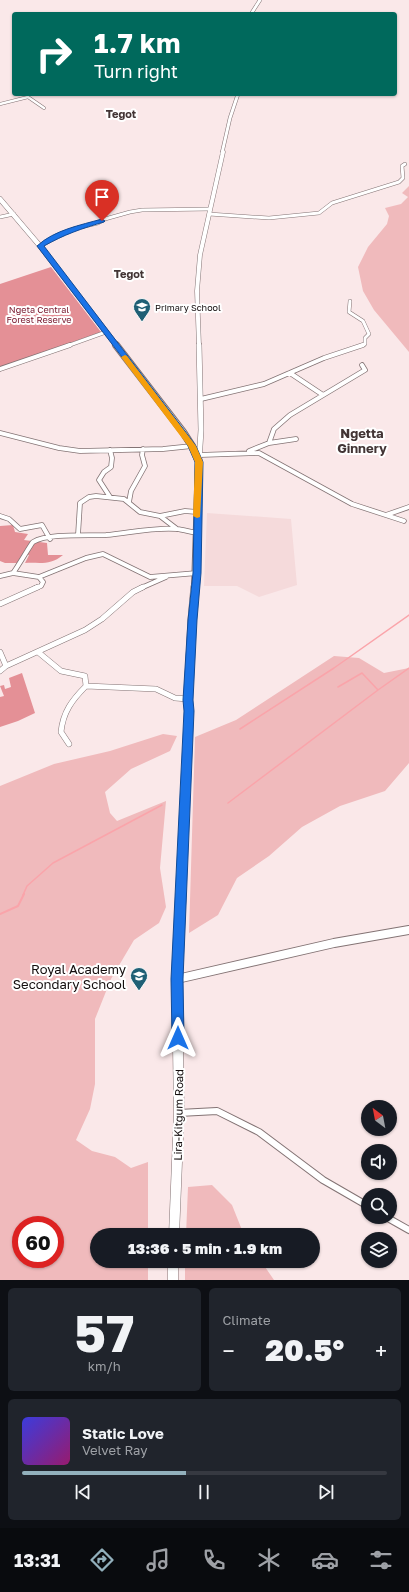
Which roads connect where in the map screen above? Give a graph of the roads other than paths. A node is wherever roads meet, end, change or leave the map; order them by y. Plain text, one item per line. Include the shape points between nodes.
1 (260, 0) edge
2 (253, 12) edge
3 (237, 96) edge
4 (0, 104) edge
5 (44, 108) dead end
6 (405, 164) dead end
7 (0, 199) edge
8 (210, 209) junction
9 (14, 214) junction
10 (209, 214) junction
11 (0, 217) edge
12 (40, 246) junction
13 (350, 301) dead end
14 (106, 332) junction
15 (362, 365) dead end
16 (0, 369) edge
17 (290, 373) junction
18 (323, 395) junction
19 (201, 399) junction
20 (0, 433) edge
21 (296, 439) dead end
22 (269, 443) junction
23 (192, 446) junction
24 (143, 449) junction
25 (110, 450) junction
26 (242, 454) junction
27 (200, 459) junction
28 (110, 497) junction
29 (129, 502) junction
30 (409, 507) edge
31 (197, 512) junction
32 (386, 515) junction
33 (0, 516) edge
34 (160, 516) junction
35 (404, 521) dead end
36 (177, 529) junction
37 (198, 533) junction
38 (78, 535) junction
39 (50, 539) junction
40 (13, 573) junction
41 (197, 573) junction
42 (0, 576) edge
43 (167, 576) junction
44 (39, 577) junction
45 (0, 604) edge
46 (0, 652) edge
47 (38, 652) junction
48 (2, 668) edge
49 (86, 686) junction
50 (188, 700) junction
51 (69, 744) dead end
52 (409, 930) edge
53 (177, 979) junction
54 (179, 1113) junction
55 (361, 1202) edge
56 (397, 1223) edge
57 (174, 1228) edge
58 (409, 1230) edge
59 (173, 1268) edge
60 (173, 1280) edge

1 - 2 main road
3 - 8 main road
4 - 5 street via 28,98
6 - 10 street via 402,166 403,178 399,182 332,203 319,213 269,218
7 - 9 main road, Lira-Kitgum Road
8 - 10 main road
8 - 12 street via 130,212 73,229
9 - 11 street
9 - 12 main road, Lira-Kitgum Road
10 - 19 main road via 200,255 197,291
12 - 14 main road, Lira-Kitgum Road
13 - 17 street via 349,312 367,328 369,334 365,338 365,344
14 - 16 street
14 - 23 main road, Lira-Kitgum Road
15 - 18 street via 365,370
17 - 18 street
17 - 19 street via 264,384
18 - 22 street via 278,425
19 - 27 main road
20 - 25 street via 68,450
21 - 22 street
22 - 26 street
23 - 24 street
23 - 27 main road, Lira-Kitgum Road
24 - 25 street
24 - 29 street via 145,466 131,491
25 - 28 street via 113,464 99,480
26 - 27 street
26 - 32 street via 263,455 352,504
27 - 31 main road, Lira-Kitgum Road
28 - 29 street
28 - 38 street via 89,497 81,502
29 - 34 street via 140,512
30 - 32 street
31 - 34 street via 185,511
31 - 37 main road, Lira-Kitgum Road
32 - 35 street
33 - 39 street via 9,519 20,529 42,525
34 - 36 street
36 - 37 street
36 - 38 street
37 - 41 main road, Lira-Kitgum Road
38 - 39 street
39 - 40 street via 32,543
40 - 42 street
40 - 44 street
41 - 43 street
41 - 50 main road, Lira-Kitgum Road
43 - 44 street via 148,576 103,554 80,560
43 - 47 street via 133,592 85,630
44 - 45 street via 43,582 41,586
46 - 48 street
47 - 48 street
47 - 49 street via 61,671 85,676
49 - 50 street via 156,689 175,698
49 - 51 street via 72,700 62,723 61,732
50 - 53 main road, Lira-Kitgum Road
52 - 53 main road via 334,943
53 - 54 main road, Lira-Kitgum Road
54 - 55 street via 217,1111 259,1132 323,1180
54 - 57 main road, Lira-Kitgum Road
56 - 58 street
59 - 60 main road

